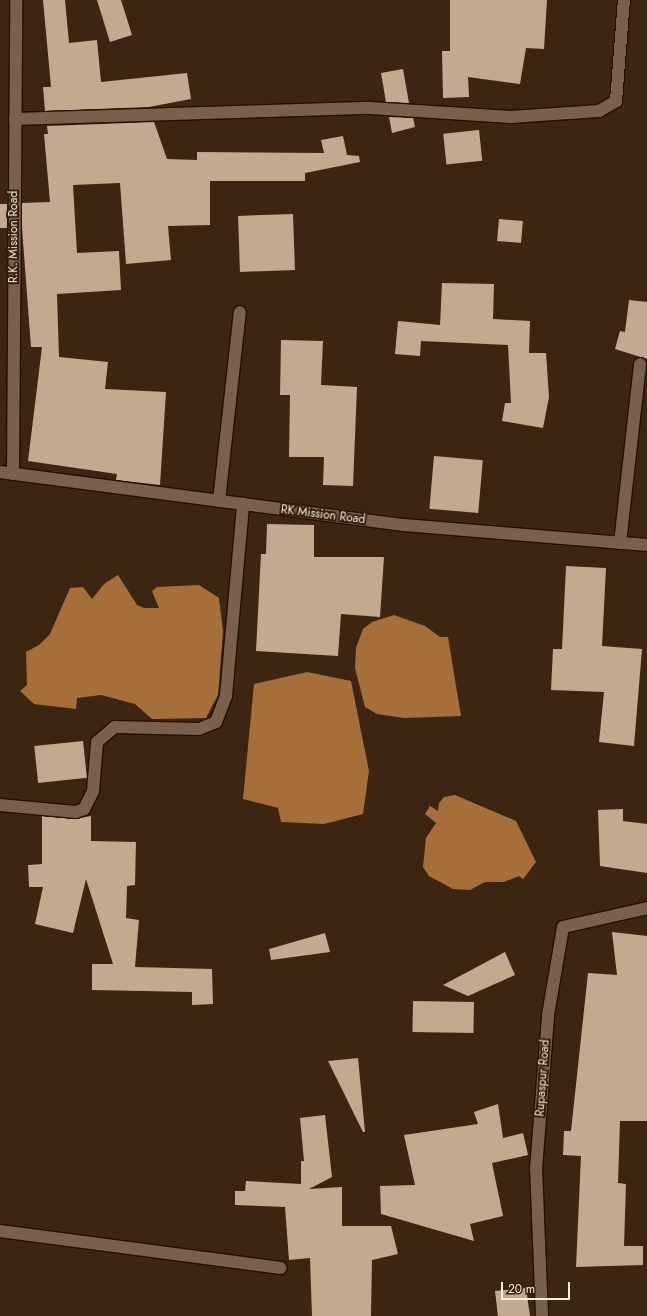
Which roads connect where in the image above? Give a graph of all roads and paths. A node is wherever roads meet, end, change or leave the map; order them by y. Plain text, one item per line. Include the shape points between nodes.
1 (16, 0) edge
2 (624, 0) edge
3 (15, 119) junction
4 (240, 312) dead end
5 (640, 364) dead end
6 (0, 472) edge
7 (13, 474) junction
8 (219, 501) junction
9 (243, 504) junction
10 (620, 543) junction
11 (647, 545) edge
12 (0, 805) edge
13 (647, 908) edge
14 (0, 1231) edge
15 (281, 1268) dead end
16 (542, 1316) edge

1 - 3 street, R.K. Mission Road
2 - 3 street via 616,100 599,112 511,117 370,108
3 - 7 street, R.K. Mission Road
4 - 8 street
5 - 10 street
6 - 7 street, RK Mission Road
7 - 8 street, RK Mission Road
8 - 9 street, RK Mission Road
9 - 10 street, RK Mission Road via 404,525
9 - 12 street via 226,696 216,722 199,729 115,728 97,742 93,791 84,809 76,812
10 - 11 street, RK Mission Road
13 - 16 street, Rupaspur Road via 563,927 548,1015 536,1169
14 - 15 street

